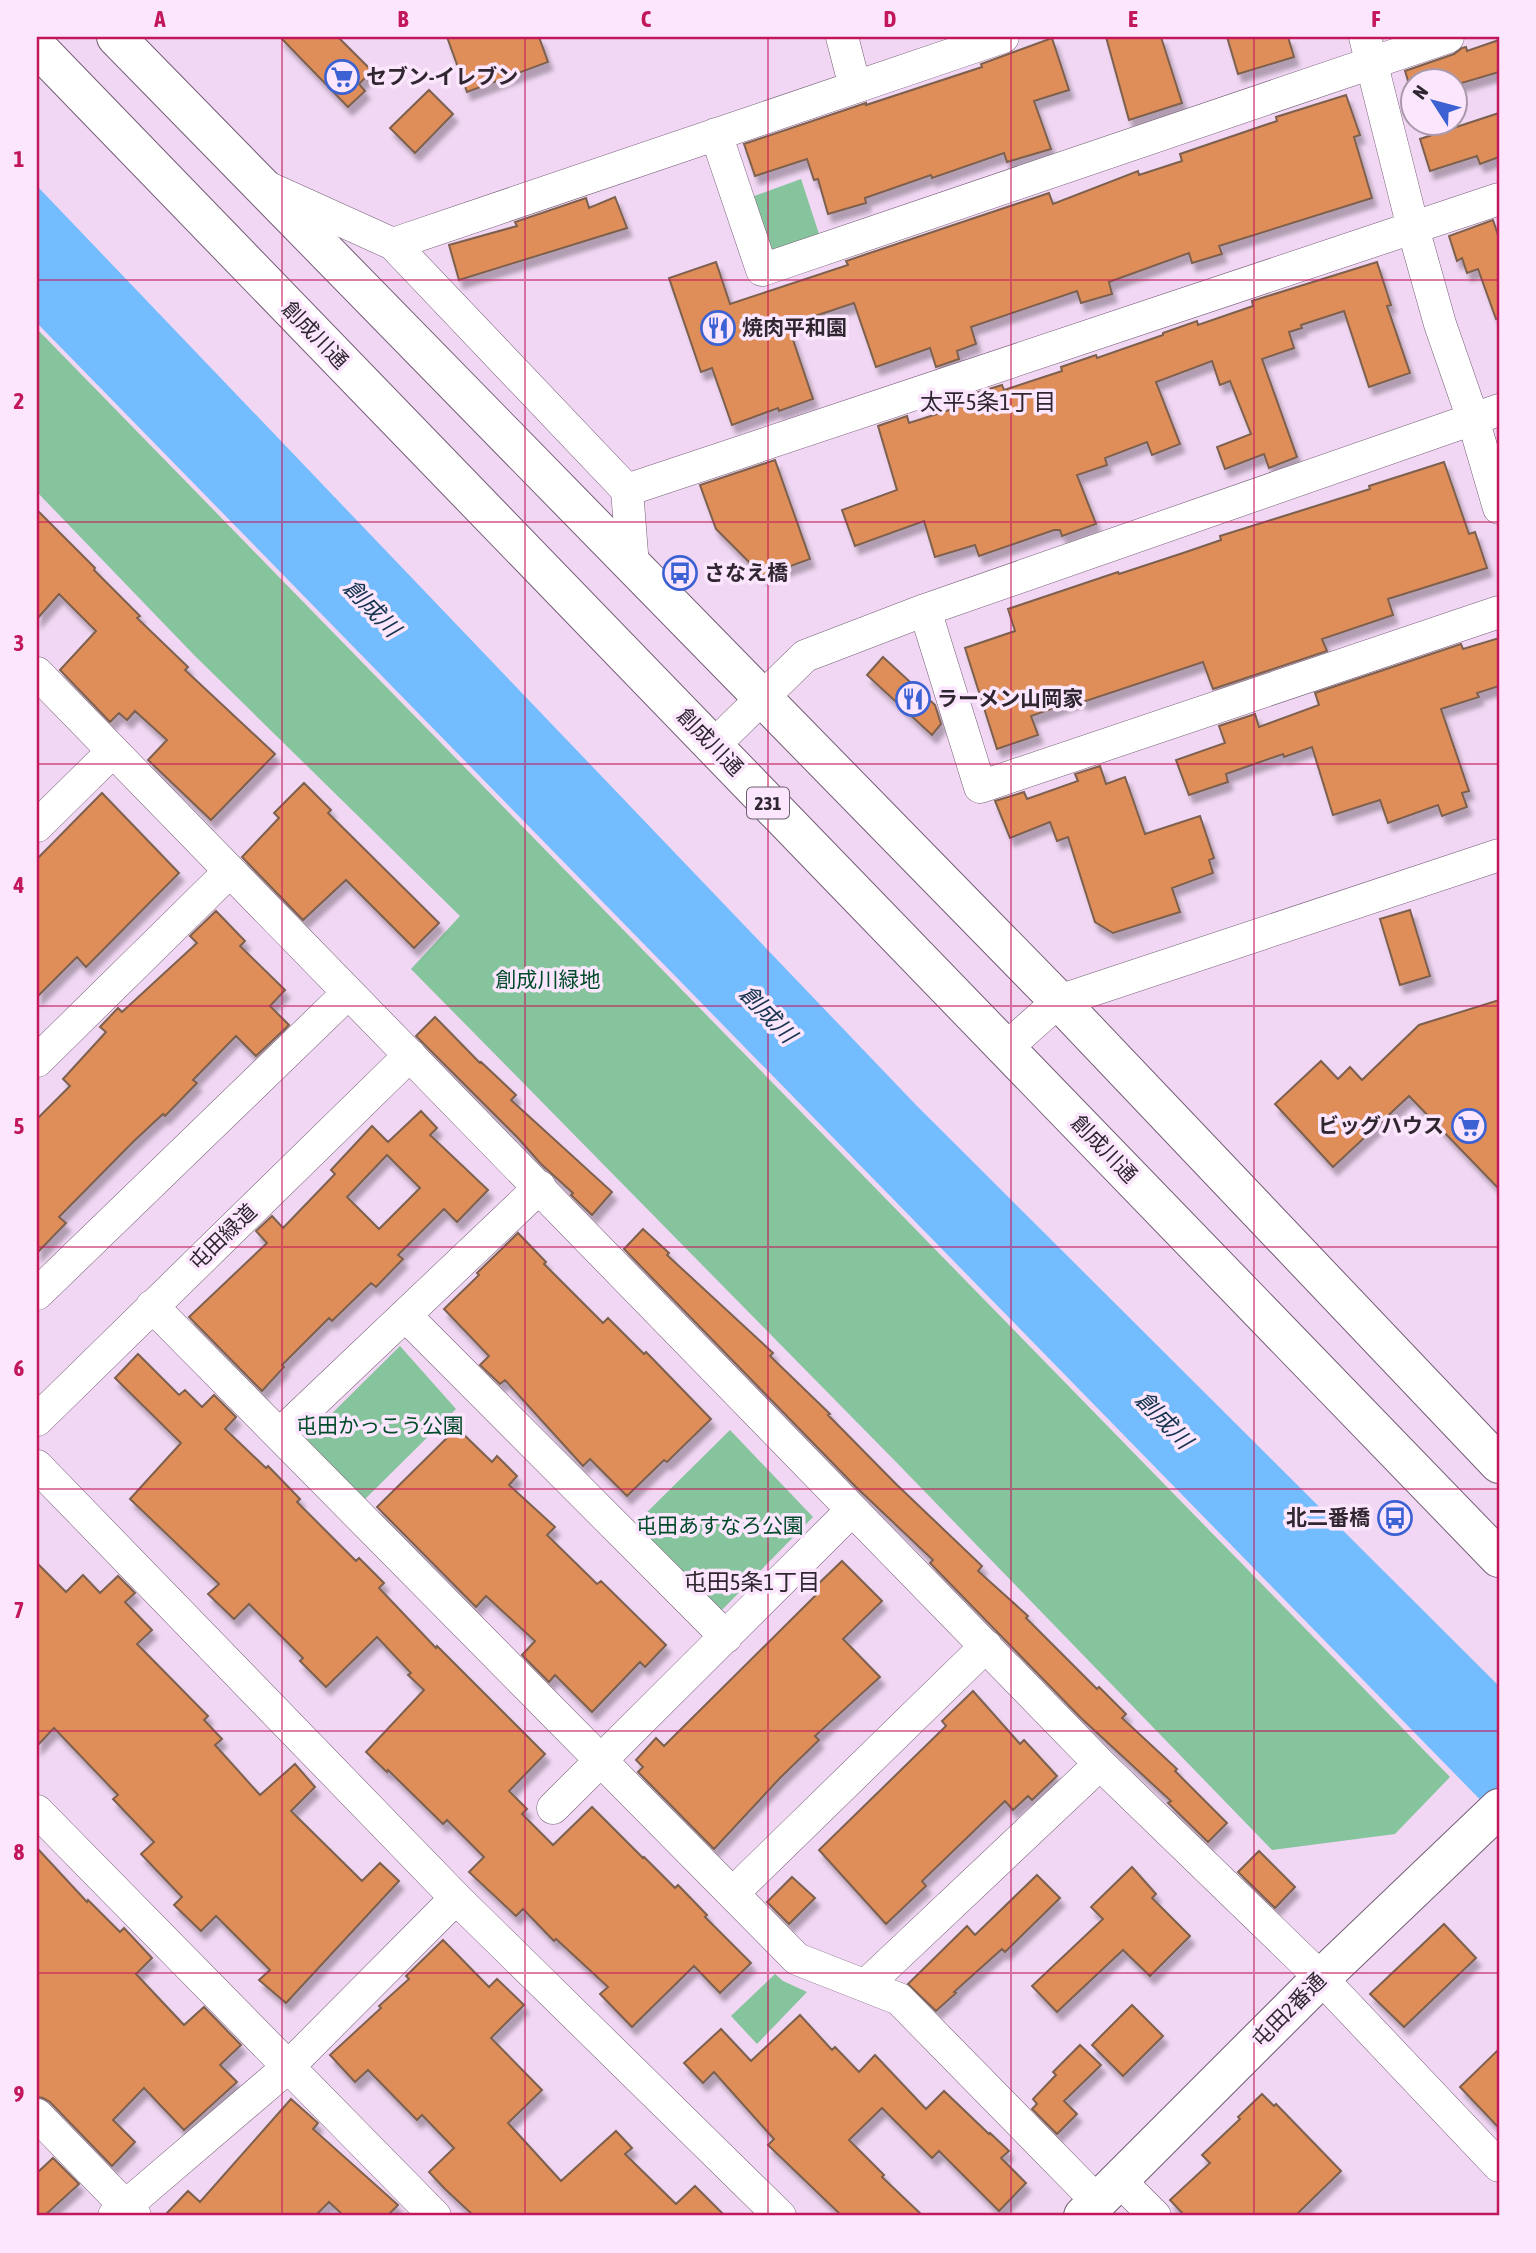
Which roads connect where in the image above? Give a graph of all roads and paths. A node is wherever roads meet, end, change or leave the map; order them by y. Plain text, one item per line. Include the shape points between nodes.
1 (116, 37) edge
2 (842, 37) edge
3 (1003, 37) edge
4 (1448, 37) edge
5 (37, 47) edge
6 (1369, 50) edge
7 (855, 87) junction
8 (716, 134) junction
9 (260, 184) junction
10 (1499, 199) edge
11 (1413, 228) junction
12 (393, 244) junction
13 (1486, 415) edge
14 (627, 489) junction
15 (1499, 508) edge
16 (633, 566) junction
17 (925, 610) junction
18 (1499, 612) edge
19 (37, 673) edge
20 (761, 697) junction
21 (713, 746) junction
22 (112, 752) junction
23 (37, 825) edge
24 (1499, 855) edge
25 (230, 871) junction
26 (348, 993) junction
27 (1059, 1001) junction
28 (1006, 1048) junction
29 (410, 1055) junction
30 (37, 1061) edge
31 (540, 1187) junction
32 (37, 1294) edge
33 (152, 1306) junction
34 (405, 1315) junction
35 (37, 1419) edge
36 (280, 1434) junction
37 (1499, 1464) edge
38 (37, 1465) edge
39 (852, 1510) junction
40 (1499, 1558) edge
41 (726, 1637) junction
42 (986, 1646) junction
43 (601, 1761) junction
44 (1100, 1764) junction
45 (553, 1808) dead end
46 (1499, 1808) edge
47 (37, 1811) edge
48 (733, 1893) junction
49 (456, 1898) junction
50 (1321, 1978) junction
51 (866, 1985) junction
52 (287, 2068) junction
53 (37, 2115) edge
54 (1499, 2166) edge
55 (1100, 2199) edge
56 (125, 2213) edge
57 (435, 2216) edge
58 (780, 2216) edge
59 (1155, 2216) edge

1 - 9 main road
2 - 7 street
3 - 7 street
4 - 6 street
5 - 21 main road, 創成川通 / 231
6 - 8 street via 762,270
6 - 11 street
7 - 8 street
8 - 12 street
9 - 12 street
9 - 16 main road
10 - 11 street
11 - 13 street via 1440,324
11 - 14 street
12 - 14 street
13 - 15 street
13 - 17 street
14 - 16 street
16 - 20 main road
17 - 18 street via 980,787
17 - 20 street via 805,656
19 - 22 street
20 - 21 street
20 - 27 main road
21 - 28 main road, 創成川通 / 231
22 - 23 street
22 - 25 street
24 - 27 street
25 - 26 street
25 - 30 street
26 - 29 street
26 - 32 street
27 - 28 street
27 - 37 main road
28 - 40 main road, 創成川通 / 231
29 - 31 street
29 - 33 street, 屯田緑道
31 - 34 street
31 - 39 street
33 - 35 street, 屯田緑道
33 - 36 street
34 - 36 street
34 - 41 street
36 - 43 street
38 - 49 street
39 - 41 street
39 - 42 street
41 - 43 street
42 - 44 street
42 - 48 street
43 - 45 street
43 - 48 street
44 - 50 street
44 - 51 street
46 - 50 main road, 屯田2番通
47 - 52 street
48 - 51 street via 797,1959
49 - 52 street
49 - 58 street
50 - 54 street
50 - 55 main road, 屯田2番通
51 - 55 street via 899,1999
52 - 56 street
52 - 57 street
53 - 56 street
55 - 59 street

